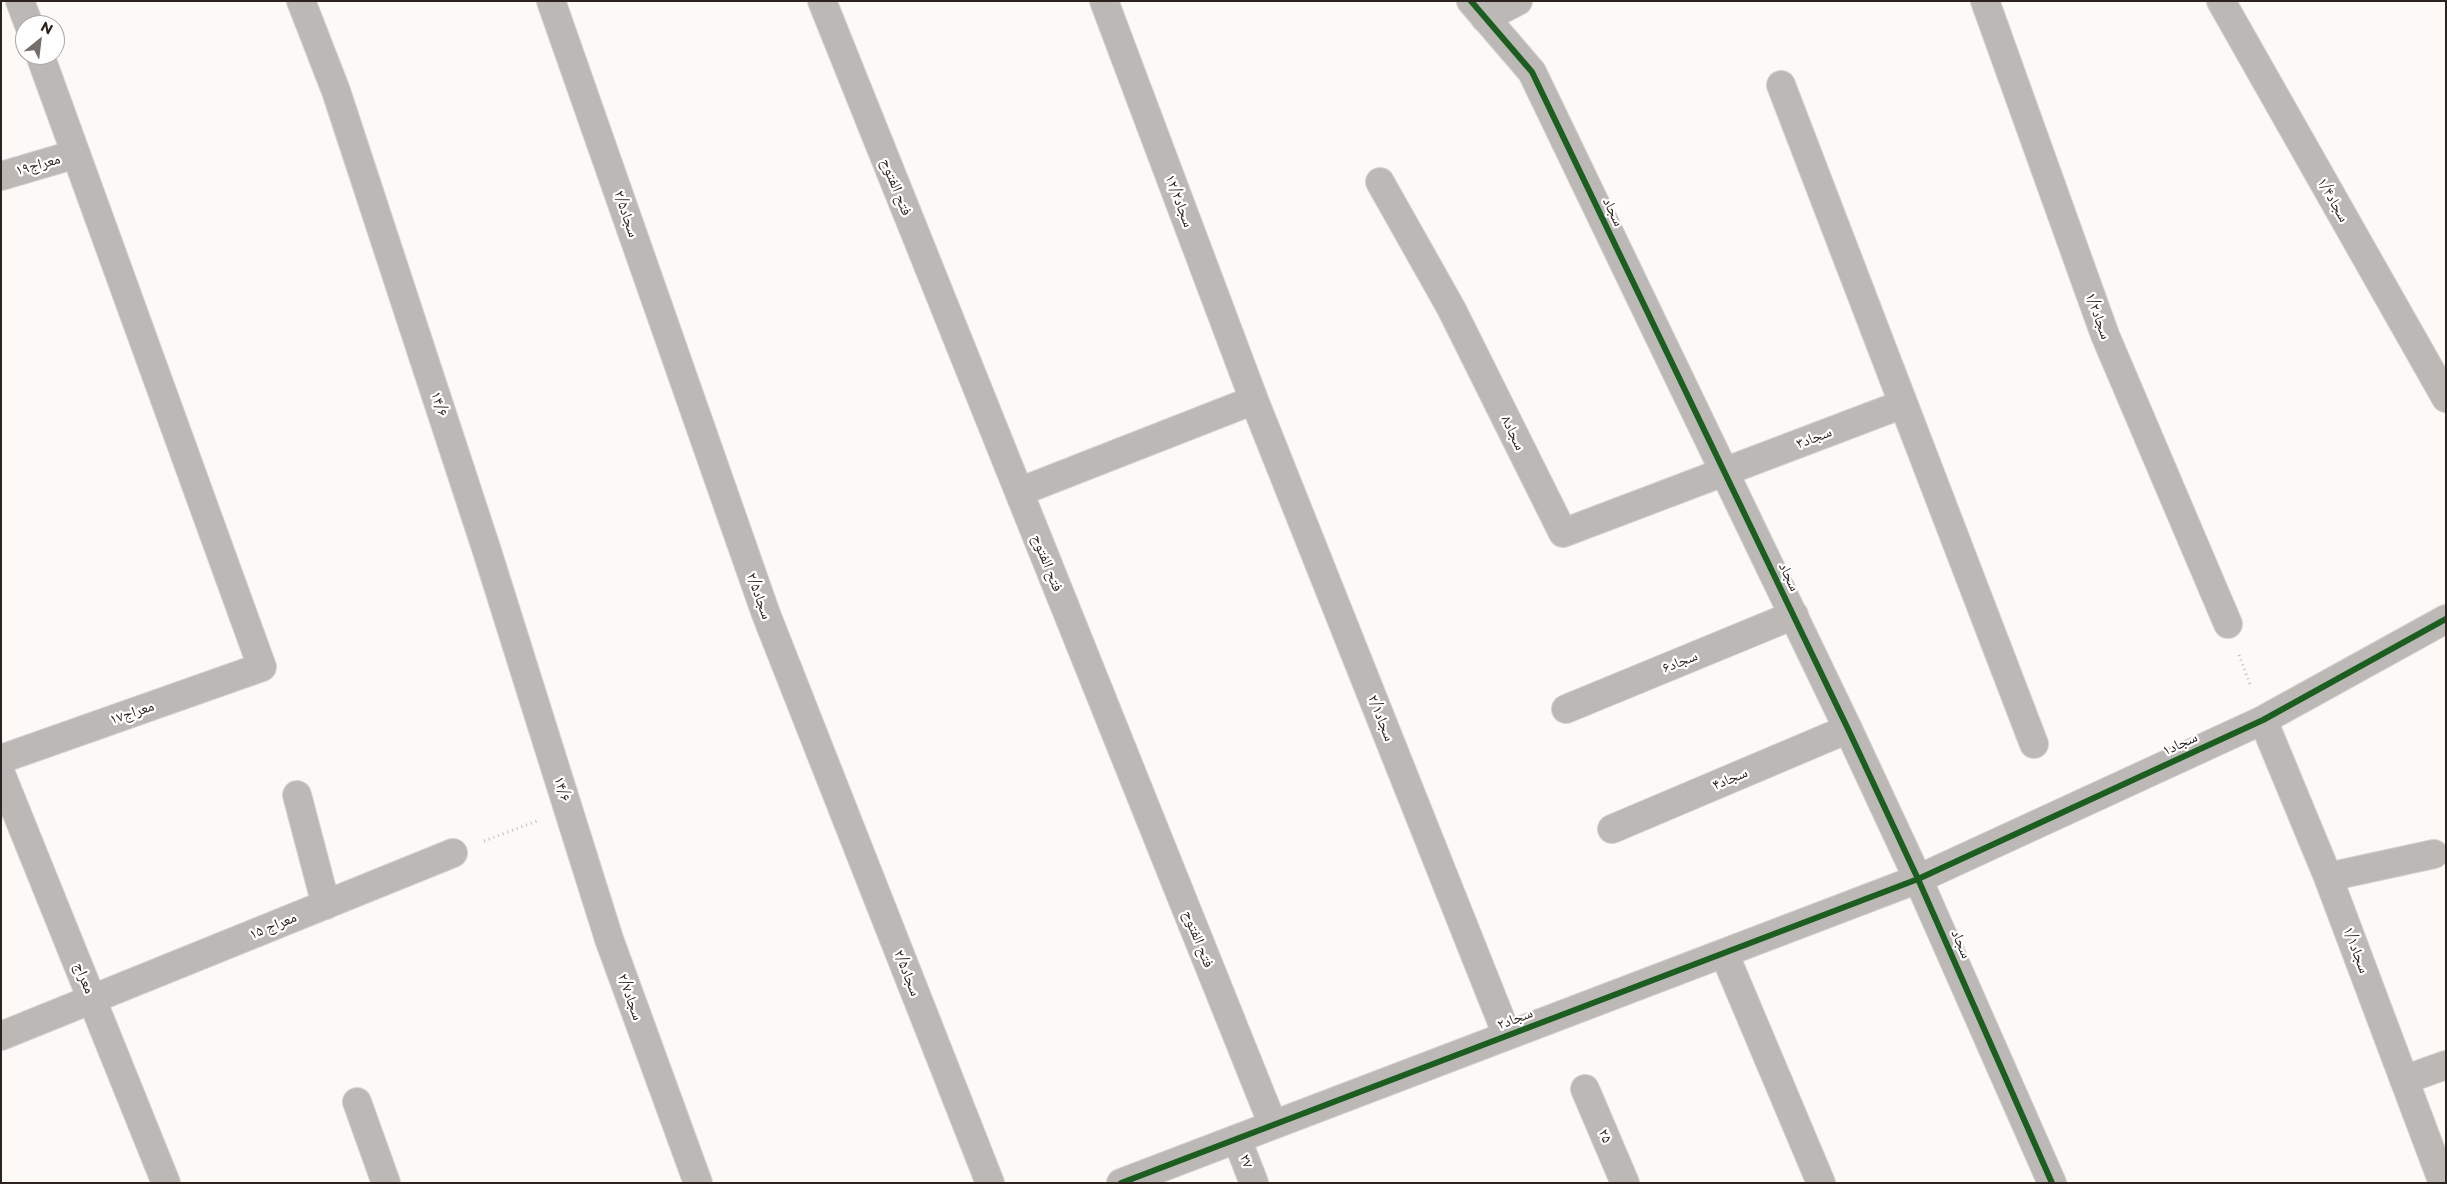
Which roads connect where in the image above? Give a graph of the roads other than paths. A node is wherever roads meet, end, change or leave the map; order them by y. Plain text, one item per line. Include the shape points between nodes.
1 (20, 1) edge
2 (301, 1) edge
3 (551, 1) edge
4 (822, 1) edge
5 (1104, 1) edge
6 (1518, 1) edge
7 (1984, 1) edge
8 (2220, 1) edge
9 (1478, 9) edge
10 (25, 15) edge
11 (44, 65) edge
12 (1781, 85) dead end
13 (76, 154) junction
14 (1, 176) edge
15 (1380, 182) dead end
16 (2446, 398) edge
17 (1254, 400) junction
18 (1903, 404) junction
19 (1725, 472) junction
20 (1019, 492) junction
21 (1794, 615) junction
22 (2446, 619) edge
23 (2228, 624) road end
24 (1566, 710) dead end
25 (2263, 720) junction
26 (1848, 729) junction
27 (2034, 744) dead end
28 (1, 759) edge
29 (1, 774) edge
30 (297, 795) dead end
31 (568, 809) joint
32 (1612, 829) dead end
33 (453, 852) road end
34 (2434, 854) dead end
35 (2328, 877) junction
36 (1918, 879) junction
37 (326, 905) junction
38 (1724, 953) junction
39 (92, 997) junction
40 (1508, 1035) junction
41 (1, 1036) edge
42 (2446, 1065) edge
43 (2404, 1080) junction
44 (1585, 1089) dead end
45 (357, 1102) dead end
46 (1273, 1124) junction
47 (1237, 1139) junction
48 (166, 1183) edge
49 (386, 1183) edge
50 (698, 1183) edge
51 (990, 1183) edge
52 (1121, 1183) edge
53 (1254, 1183) edge
54 (1625, 1183) edge
55 (1821, 1183) edge
56 (2052, 1183) edge
57 (2443, 1183) edge

1 - 10 street
2 - 31 street, ۱۴/۶ via 345,119 488,551
3 - 51 street, ۲/۵سجاد via 766,614
4 - 20 street, فتح الفتوح
5 - 17 street, ۱۲/۲سجاد
6 - 9 street
7 - 23 street, ۱/۲سجاد via 2105,335
8 - 16 street, ۱/۴سجاد
9 - 19 street, سجاد via 1532,72
11 - 13 street
12 - 18 street
13 - 14 street, معراج۱۹
13 - 28 street, معراج۱۷ via 262,667
15 - 19 street, ۸سجاد via 1451,308 1563,533
17 - 20 street
17 - 40 street, ۲/۱سجاد
18 - 19 street, ۳سجاد
18 - 27 street
19 - 21 street, سجاد
20 - 46 street, فتح الفتوح
21 - 24 street, ۶سجاد
21 - 26 street, سجاد
22 - 25 street, ۱سجاد
25 - 35 street, ۱/۱سجاد
25 - 36 street, ۱سجاد
26 - 32 street, ۴سجاد
26 - 36 street, سجاد
29 - 39 street, معراج
30 - 37 street
31 - 50 street, سجاد۲/۷ via 609,939
33 - 37 street, معراج ۱۵
34 - 35 street
35 - 43 street, ۱/۱سجاد
36 - 38 street, ۲سجاد
36 - 56 street, سجاد
37 - 39 street, معراج ۱۵
38 - 40 street, ۲سجاد
38 - 55 street
39 - 41 street, معراج ۱۵
39 - 48 street, معراج
40 - 46 street, ۲سجاد
42 - 43 street
43 - 57 street, ۱/۱سجاد
44 - 54 street, ۲۵
45 - 49 street
46 - 47 street, ۲سجاد
47 - 52 street, ۲سجاد
47 - 53 street, ۲۷

